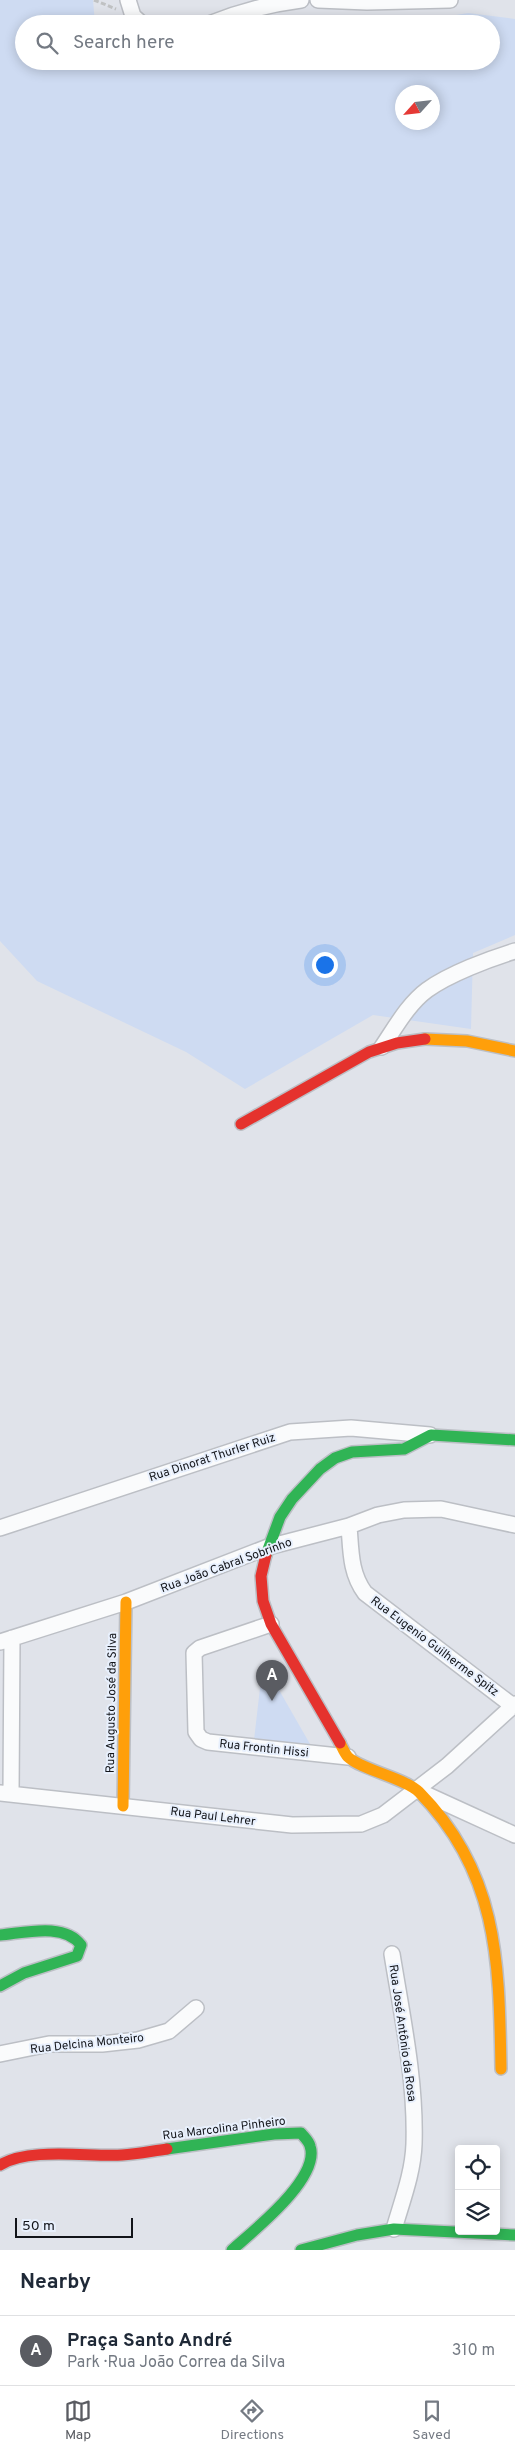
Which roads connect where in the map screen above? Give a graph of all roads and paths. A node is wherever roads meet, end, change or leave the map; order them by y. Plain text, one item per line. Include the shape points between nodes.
1 (128, 0) edge
2 (301, 0) edge
3 (318, 0) edge
4 (450, 0) edge
5 (132, 15) edge
6 (233, 15) edge
7 (515, 951) edge
8 (382, 1047) junction
9 (515, 1051) edge
10 (241, 1124) dead end
11 (432, 1436) junction
12 (515, 1440) edge
13 (515, 1525) edge
14 (349, 1526) junction
15 (0, 1528) edge
16 (268, 1548) junction
17 (126, 1602) junction
18 (271, 1624) junction
19 (6, 1640) edge
20 (514, 1705) edge
21 (348, 1757) junction
22 (417, 1790) junction
23 (5, 1794) edge
24 (123, 1806) junction
25 (515, 1835) edge
26 (0, 1935) edge
27 (392, 1954) dead end
28 (0, 1986) edge
29 (196, 2008) dead end
30 (0, 2054) edge
31 (501, 2069) dead end
32 (0, 2164) edge
33 (394, 2229) junction
34 (515, 2235) edge
35 (340, 2245) edge
36 (232, 2250) edge
37 (301, 2250) edge

1 - 5 street
2 - 6 street via 277,2
3 - 4 street
7 - 8 street via 427,990 409,1008
8 - 9 street via 427,1039 501,1046
8 - 10 street
11 - 12 street, Rua Dinorat Thurler Ruiz
11 - 15 street, Rua Dinorat Thurler Ruiz via 351,1428 290,1432
11 - 16 street, Rua Dinorat Thurler Ruiz via 404,1449 352,1452 320,1468 284,1511
13 - 14 street, Rua João Cabral Sobrinho via 441,1509 404,1510
14 - 16 street, Rua João Cabral Sobrinho
14 - 20 street, Rua Eugenio Guilherme Spitz via 352,1568 365,1593
16 - 17 street, Rua João Cabral Sobrinho
16 - 18 street, Rua Dinorat Thurler Ruiz via 260,1576 263,1601
17 - 19 street, Rua João Cabral Sobrinho
17 - 24 street, Rua Augusto José da Silva
18 - 21 street, Rua Dinorat Thurler Ruiz
18 - 21 street, Rua Frontin Hissi via 200,1648 194,1653 196,1732 208,1742
19 - 23 street
20 - 22 street
21 - 22 street
22 - 24 street, Rua Paul Lehrer via 383,1815 361,1824 292,1825
22 - 25 street
22 - 31 street via 462,1846 490,1919 499,1976
23 - 24 street, Rua Paul Lehrer
26 - 28 street via 64,1932 74,1936 80,1945 76,1956 24,1973
27 - 33 street, Rua José Antônio da Rosa via 413,2091 414,2145 409,2180
29 - 30 street, Rua Delcina Monteiro via 169,2031 138,2040 49,2044
32 - 36 street, Rua Marcolina Pinheiro via 35,2156 122,2155 301,2133 310,2143 312,2152 304,2176 285,2202
33 - 34 street
33 - 35 street
35 - 37 street

